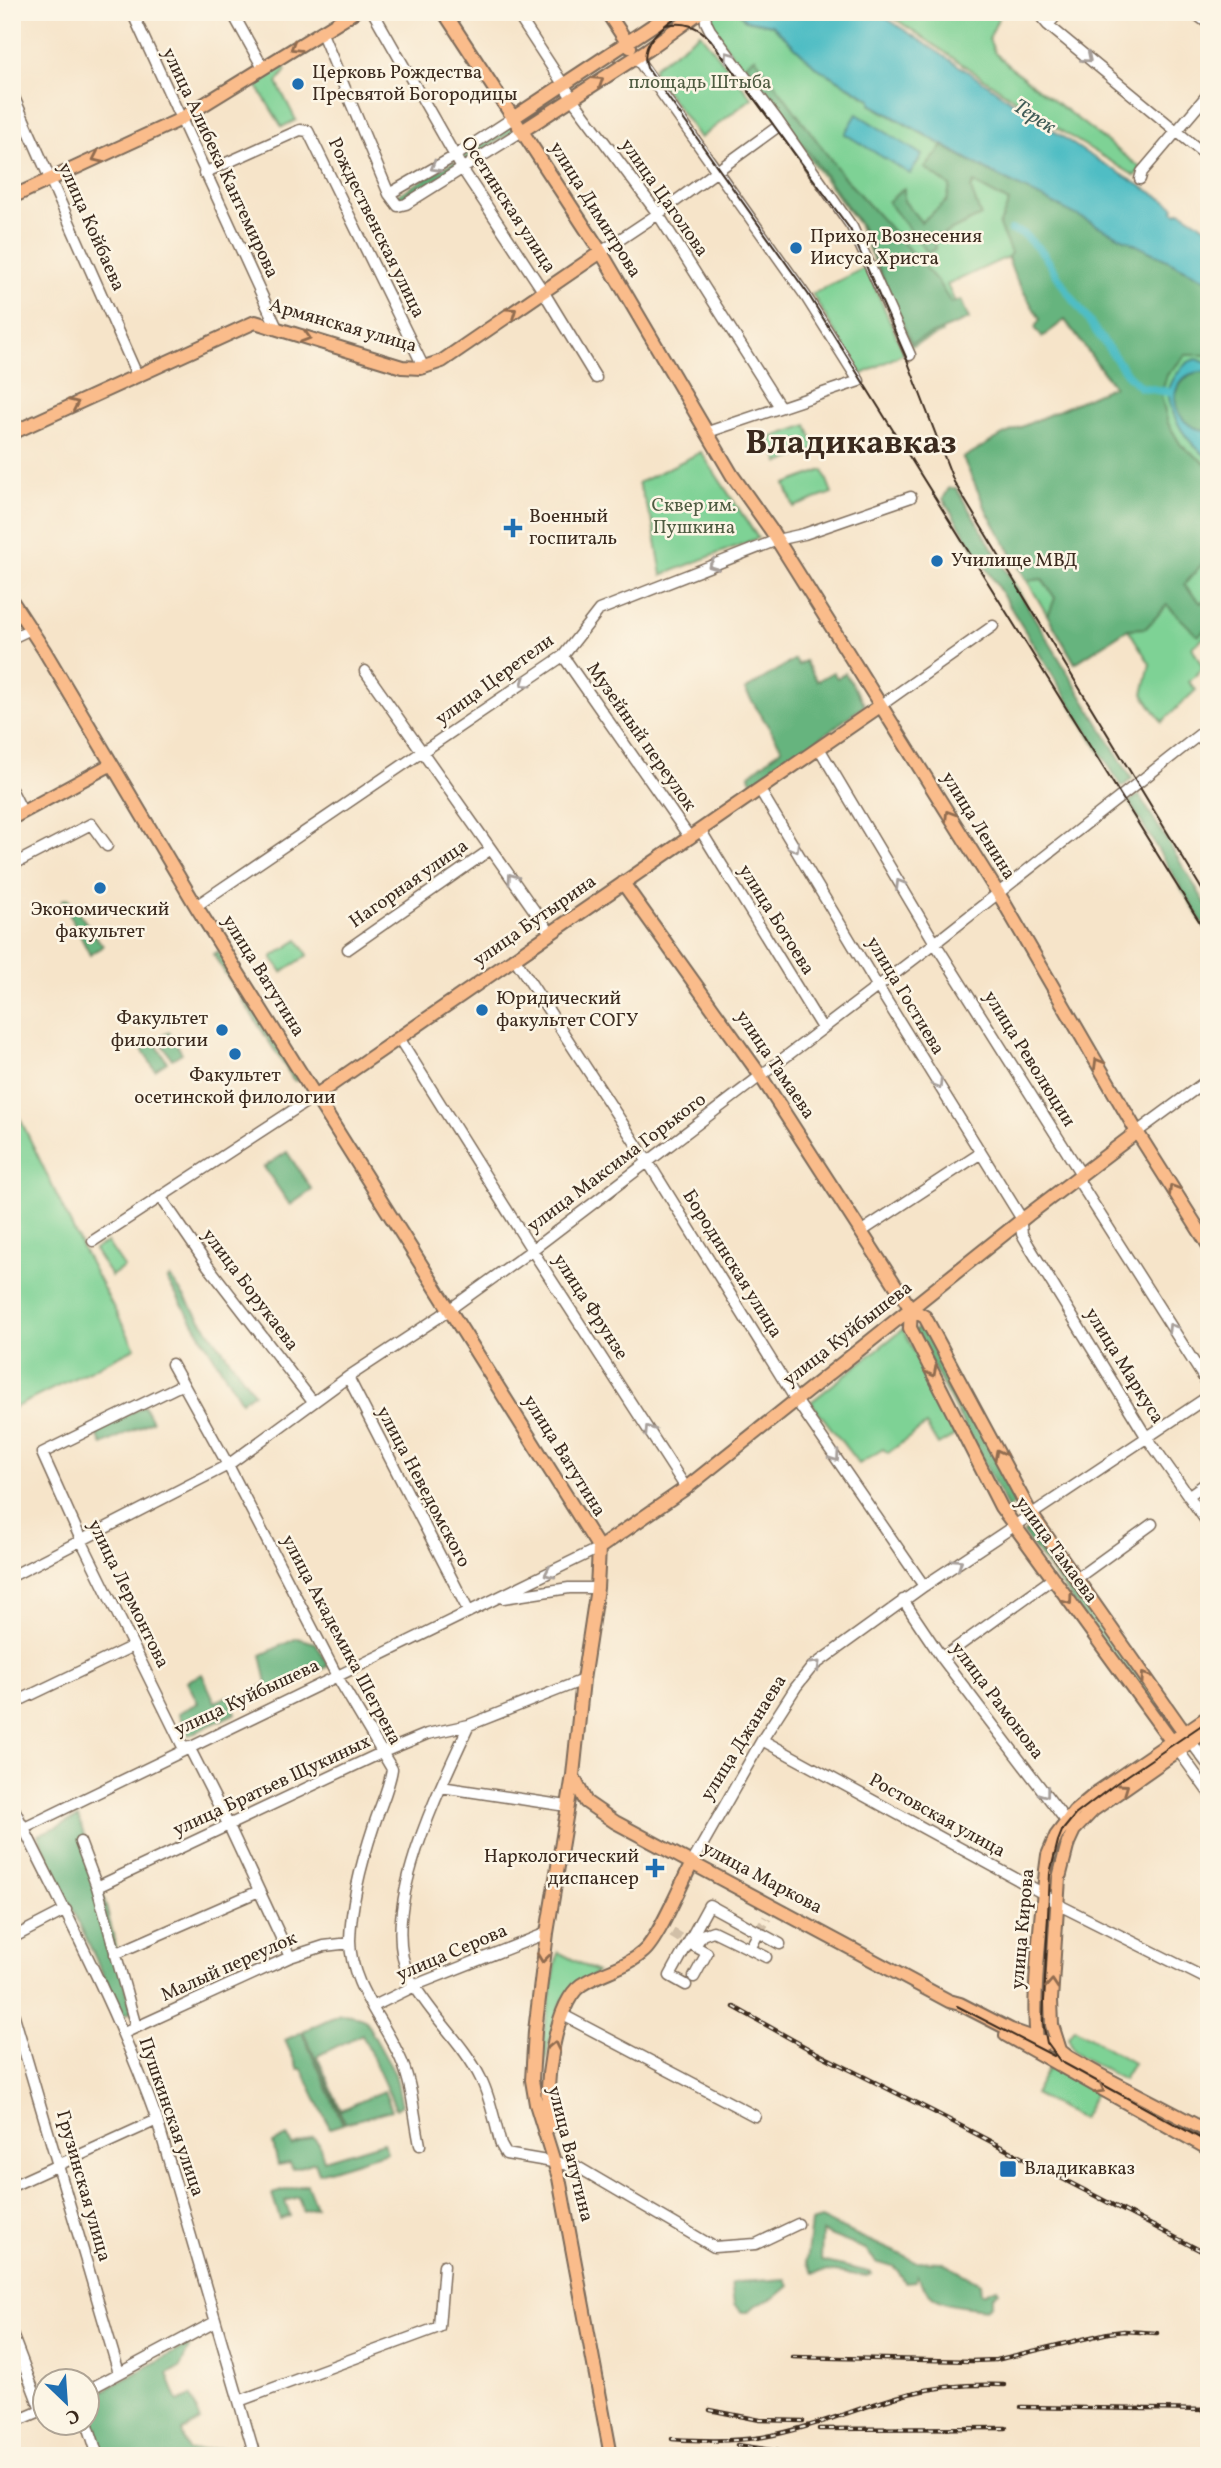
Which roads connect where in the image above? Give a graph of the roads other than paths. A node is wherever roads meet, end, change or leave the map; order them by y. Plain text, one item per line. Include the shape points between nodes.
1 (132, 12) edge
2 (232, 12) edge
3 (354, 12) edge
4 (373, 12) edge
5 (444, 12) edge
6 (516, 12) edge
7 (607, 12) edge
8 (673, 12) edge
9 (700, 12) edge
10 (705, 12) edge
11 (1037, 12) edge
12 (1059, 12) edge
13 (1193, 12) edge
14 (1209, 24) edge
15 (1048, 25) junction
16 (321, 31) junction
17 (628, 42) junction
18 (636, 57) junction
19 (263, 68) junction
20 (563, 85) junction
21 (12, 93) edge
22 (1209, 93) edge
23 (572, 99) junction
24 (513, 118) junction
25 (179, 119) junction
26 (780, 125) junction
27 (522, 131) junction
28 (1174, 132) junction
29 (455, 156) junction
30 (1209, 158) edge
31 (463, 170) junction
32 (716, 171) junction
33 (204, 173) junction
34 (1140, 179) dead end
35 (51, 180) junction
36 (389, 194) junction
37 (12, 197) edge
38 (658, 214) junction
39 (601, 252) junction
40 (543, 291) junction
41 (277, 328) junction
42 (911, 355) dead end
43 (424, 368) junction
44 (137, 375) junction
45 (596, 378) dead end
46 (780, 407) junction
47 (708, 432) junction
48 (12, 433) edge
49 (911, 497) dead end
50 (777, 540) junction
51 (12, 601) edge
52 (993, 625) dead end
53 (31, 629) junction
54 (12, 638) edge
55 (564, 656) junction
56 (365, 671) dead end
57 (880, 706) junction
58 (1209, 727) edge
59 (819, 748) junction
60 (422, 754) junction
61 (110, 765) junction
62 (760, 790) junction
63 (12, 791) edge
64 (18, 816) edge
65 (696, 834) junction
66 (107, 846) dead end
67 (491, 849) junction
68 (12, 865) edge
69 (623, 883) junction
70 (998, 894) junction
71 (196, 906) junction
72 (551, 934) junction
73 (935, 943) junction
74 (348, 949) dead end
75 (515, 959) junction
76 (877, 986) junction
77 (822, 1028) junction
78 (399, 1038) junction
79 (760, 1076) junction
80 (1208, 1083) edge
81 (315, 1096) junction
82 (1137, 1132) junction
83 (981, 1153) junction
84 (646, 1161) junction
85 (1079, 1175) junction
86 (160, 1196) junction
87 (1021, 1221) junction
88 (862, 1231) junction
89 (93, 1241) dead end
90 (1209, 1245) edge
91 (532, 1250) junction
92 (911, 1309) junction
93 (449, 1310) junction
94 (172, 1364) dead end
95 (348, 1377) junction
96 (183, 1384) junction
97 (1209, 1386) edge
98 (1209, 1396) edge
99 (796, 1401) junction
100 (313, 1402) junction
101 (1148, 1438) junction
102 (228, 1465) junction
103 (1209, 1481) edge
104 (686, 1488) junction
105 (1188, 1496) junction
106 (1031, 1514) junction
107 (1152, 1524) dead end
108 (1013, 1525) junction
109 (1209, 1525) edge
110 (82, 1542) junction
111 (599, 1548) junction
112 (12, 1576) edge
113 (1052, 1579) junction
114 (1076, 1579) junction
115 (924, 1586) junction
116 (597, 1588) junction
117 (499, 1599) junction
118 (903, 1600) junction
119 (469, 1612) junction
120 (133, 1646) junction
121 (942, 1658) junction
122 (338, 1678) junction
123 (583, 1680) junction
124 (12, 1704) edge
125 (1209, 1716) edge
126 (469, 1725) junction
127 (1209, 1729) edge
128 (1187, 1737) junction
129 (762, 1740) junction
130 (1174, 1746) junction
131 (186, 1748) junction
132 (381, 1753) junction
133 (1209, 1766) edge
134 (573, 1774) junction
135 (440, 1787) junction
136 (1209, 1793) edge
137 (12, 1805) edge
138 (567, 1812) junction
139 (598, 1812) junction
140 (1066, 1821) junction
141 (229, 1826) junction
142 (23, 1829) junction
143 (12, 1834) edge
144 (80, 1842) dead end
145 (692, 1863) junction
146 (97, 1887) junction
147 (259, 1891) junction
148 (1044, 1894) junction
149 (1058, 1904) junction
150 (66, 1910) junction
151 (659, 1927) junction
152 (759, 1932) junction
153 (547, 1933) junction
154 (672, 1933) tunnel mouth
155 (12, 1938) edge
156 (350, 1943) junction
157 (692, 1944) junction
158 (780, 1944) dead end
159 (750, 1949) junction
160 (115, 1954) junction
161 (290, 1957) junction
162 (766, 1957) dead end
163 (694, 1977) dead end
164 (1209, 1980) edge
165 (415, 1985) junction
166 (686, 1985) dead end
167 (949, 2001) junction
168 (372, 2007) junction
169 (12, 2009) edge
170 (562, 2015) junction
171 (1036, 2015) junction
172 (136, 2027) junction
173 (1011, 2030) junction
174 (124, 2033) junction
175 (1036, 2039) junction
176 (1060, 2050) junction
177 (1041, 2054) junction
178 (532, 2080) junction
179 (548, 2082) junction
180 (755, 2116) dead end
181 (157, 2120) junction
182 (1209, 2132) edge
183 (420, 2145) dead end
184 (1209, 2149) edge
185 (556, 2162) junction
186 (59, 2165) junction
187 (12, 2186) edge
188 (798, 2224) dead end
189 (444, 2265) dead end
190 (215, 2322) junction
191 (12, 2334) edge
192 (119, 2373) junction
193 (32, 2382) edge
194 (102, 2382) edge
195 (239, 2401) junction
196 (32, 2414) edge
197 (24, 2418) dead end
198 (91, 2436) edge
199 (98, 2456) edge
200 (255, 2456) edge
201 (611, 2456) edge

1 - 25 street, улица Алибека Кантемирова
2 - 19 street
3 - 16 main road
4 - 29 street, Осетинская улица
5 - 24 main road, улица Димитрова
6 - 20 street, улица Цаголова
7 - 17 main road
8 - 17 main road
9 - 18 main road
26 -> 10 street via 708,27
11 - 15 street
12 - 15 street
13 - 14 street
15 -> 28 street
16 -> 19 main road
16 - 36 street
17 - 18 main road
17 - 20 main road
23 -> 18 main road
18 - 32 street
19 - 25 main road
20 - 23 street, улица Цаголова
20 - 24 main road
21 - 35 street, улица Койбаева
22 - 28 street
23 - 27 main road
23 - 38 street, улица Цаголова
24 - 27 main road, улица Димитрова
24 - 29 street
25 - 33 street, улица Алибека Кантемирова
25 -> 35 main road
26 - 32 street, Армянская улица
26 - 42 street via 852,227
27 - 31 street
27 - 39 main road, улица Димитрова
28 - 30 street
28 - 34 street
29 - 31 street, Осетинская улица
29 -> 36 street
31 - 36 street via 401,207
31 - 40 street, Осетинская улица
32 - 38 street, Армянская улица
32 - 46 street via 805,295 859,381
33 - 41 street, улица Алибека Кантемирова
33 - 43 street, Рождественская улица via 300,130 308,131
35 - 37 main road
35 - 44 street, улица Койбаева
38 - 39 street, Армянская улица
38 - 46 street, улица Цаголова
39 - 40 main road, Армянская улица
39 - 47 main road, улица Димитрова
43 -> 40 main road, Армянская улица via 442,361
40 - 45 street, Осетинская улица
41 -> 43 main road, Армянская улица via 402,367
41 - 44 main road, Армянская улица via 256,321
48 -> 44 main road, Армянская улица
46 - 47 street
47 - 50 main road, улица Ленина
49 - 50 street, улица Церетели
50 -> 55 street, улица Церетели via 599,610
50 - 57 main road, улица Ленина
51 - 53 main road, улица Ватутина
52 - 57 street, улица Бутырина
53 - 54 street
53 - 61 main road, улица Ватутина
55 -> 60 street, улица Церетели
55 - 65 street, Музейный переулок
56 - 60 street
57 - 59 main road, улица Бутырина
70 -> 57 main road, улица Ленина
58 - 70 street, улица Максима Горького
59 - 62 main road, улица Бутырина
73 -> 59 street, улица Революции
60 - 67 street
60 - 71 street, улица Церетели
61 - 64 main road
61 - 71 main road, улица Ватутина
62 - 65 main road, улица Бутырина
62 -> 76 street, улица Гостиева
63 - 64 street
65 - 69 main road, улица Бутырина
65 - 77 street, улица Ботоева
66 - 68 street via 91,824
72 -> 67 street
67 - 74 street, Нагорная улица
69 - 72 main road, улица Бутырина
69 - 79 main road, улица Тамаева
70 - 73 street, улица Максима Горького
82 -> 70 main road, улица Ленина
71 - 81 main road, улица Ватутина
72 - 75 main road, улица Бутырина
73 - 76 street, улица Максима Горького
73 - 85 street, улица Революции
75 - 78 main road, улица Бутырина
75 - 84 street, Бородинская улица
76 - 77 street, улица Максима Горького
76 -> 83 street, улица Гостиева
77 - 79 street, улица Максима Горького
78 - 81 main road, улица Бутырина
78 - 91 street, улица Фрунзе
79 - 84 street, улица Максима Горького
79 - 88 main road, улица Тамаева
80 - 82 street, улица Куйбышева
81 - 86 street, улица Бутырина
81 - 93 main road, улица Ватутина
82 - 85 main road, улица Куйбышева
90 -> 82 main road, улица Ленина
83 - 87 street, улица Гостиева
83 - 88 street
84 - 91 street, улица Максима Горького
84 - 99 street, Бородинская улица
85 - 87 main road, улица Куйбышева
97 -> 85 street, улица Революции
86 - 89 street, улица Бутырина
86 - 100 street, улица Борукаева
87 - 92 main road, улица Куйбышева
87 - 101 street, улица Маркуса via 1029,1246
88 - 92 main road, улица Тамаева
91 - 93 street, улица Максима Горького
104 -> 91 street, улица Фрунзе
92 - 99 main road, улица Куйбышева
106 -> 92 main road, улица Тамаева via 925,1317
92 -> 108 main road, улица Тамаева via 910,1328
93 - 95 street, улица Максима Горького
93 - 111 main road, улица Ватутина
94 - 96 street, улица Академика Шегрена
95 - 100 street, улица Максима Горького
95 - 119 street, улица Неведомского
96 - 102 street, улица Академика Шегрена
96 - 110 street, улица Лермонтова via 42,1453
98 - 101 street, улица Джанаева
99 - 104 main road, улица Куйбышева
99 -> 115 street, Бородинская улица
100 - 102 street, улица Максима Горького
101 - 105 street, улица Маркуса
101 - 106 street, улица Джанаева
102 - 110 street, улица Максима Горького
102 - 122 street, улица Академика Шегрена
103 - 105 street
104 - 111 main road, улица Куйбышева
105 - 109 street, улица Маркуса
106 - 108 street, улица Джанаева
106 - 114 main road, улица Тамаева
107 - 114 street
108 - 113 main road, улица Тамаева
115 -> 108 street, улица Джанаева
110 - 112 street, улица Максима Горького
110 - 120 street, улица Лермонтова
111 - 116 main road, улица Ватутина
111 -> 117 street, улица Куйбышева
113 - 121 street
113 -> 130 main road, улица Тамаева
128 -> 114 main road, улица Тамаева
115 - 118 street, улица Джанаева
116 - 117 street, улица Куйбышева
116 - 123 main road, улица Ватутина
117 - 119 street, улица Куйбышева
118 - 121 street, улица Рамонова
129 -> 118 street, улица Джанаева via 812,1667
119 - 122 street, улица Куйбышева
120 - 124 street
120 - 131 street, улица Лермонтова
121 -> 140 street, улица Рамонова
122 - 131 street, улица Куйбышева
122 - 132 street, улица Академика Шегрена
123 - 126 street, улица Братьев Щукиных
123 - 134 main road, улица Ватутина
125 - 128 main road, улица Кирова
126 - 132 street, улица Братьев Щукиных via 427,1734
126 - 135 street
127 - 128 main road, улица Кирова
128 - 130 main road, улица Кирова
128 - 133 street, улица Тамаева
129 - 145 street, улица Джанаева
129 - 148 street, Ростовская улица
130 - 136 street, улица Тамаева
130 - 140 main road, улица Кирова via 1099,1791
149 -> 130 main road, улица Кирова via 1062,1861 1074,1830
131 - 141 street, улица Лермонтова
131 - 142 street, улица Куйбышева
132 - 141 street, улица Братьев Щукиных
132 - 156 street, улица Академика Шегрена via 392,1769 390,1783 364,1854
134 - 138 main road, улица Ватутина
134 - 139 main road, улица Маркова via 581,1796
135 - 138 street
135 - 165 street via 399,1914 402,1947
137 - 142 street, Пушкинская улица
138 - 139 main road
138 - 153 main road, улица Ватутина
139 - 145 main road, улица Маркова
140 - 148 main road, улица Кирова via 1048,1855
141 - 146 street, улица Братьев Щукиных
141 - 147 street, улица Лермонтова
142 - 143 street, улица Куйбышева
142 - 150 street, Пушкинская улица
144 - 146 street
145 - 151 main road, улица Джанаева
145 - 167 main road, улица Маркова
146 - 160 street
147 - 160 street
147 - 161 street, улица Лермонтова
148 - 149 street, Ростовская улица
148 - 171 main road, улица Кирова
149 - 164 street, Ростовская улица
176 -> 149 main road, улица Кирова via 1051,2013
150 - 155 street
150 - 174 street, Пушкинская улица
151 - 154 street
151 - 170 main road, улица Джанаева via 643,1952 574,1991
152 - 157 street via 709,1905
152 - 158 street
152 - 159 street
153 - 165 street, улица Серова
153 -> 178 main road, улица Ватутина
156 - 161 street, Малый переулок
156 - 168 street, улица Академика Шегрена via 362,1992
157 - 159 street via 713,1931
157 - 163 street via 707,1952
157 - 166 street via 670,1976
159 - 162 street
160 - 172 street
161 - 172 street, Малый переулок
165 - 168 street, улица Серова
165 - 185 street via 482,2080 506,2154
167 - 173 main road, улица Маркова
167 - 177 main road, улица Маркова
168 - 183 street, улица Академика Шегрена via 409,2080
169 - 186 street, Грузинская улица
179 -> 170 main road, улица Джанаева
170 - 180 street
171 - 173 main road via 1023,2031
171 - 175 main road, улица Кирова
172 - 174 street, Малый переулок
173 - 175 main road, улица Маркова
174 - 181 street, Пушкинская улица
175 - 176 main road, улица Маркова
175 - 177 main road, улица Кирова
176 - 182 main road, улица Маркова
177 -> 184 main road, улица Маркова
178 - 179 main road via 539,2086
178 - 185 main road, улица Ватутина via 540,2122
179 - 185 main road, улица Джанаева via 546,2112
181 - 186 street
181 - 190 street, Пушкинская улица
185 - 188 street via 576,2166 714,2247 756,2244
185 - 201 main road, улица Ватутина
186 - 187 street
186 - 192 street, Грузинская улица
189 - 195 street via 439,2327
190 - 192 street
190 - 195 street, Пушкинская улица
191 - 193 street
192 - 194 street
195 - 200 street, Пушкинская улица
196 - 197 street
198 - 199 street

